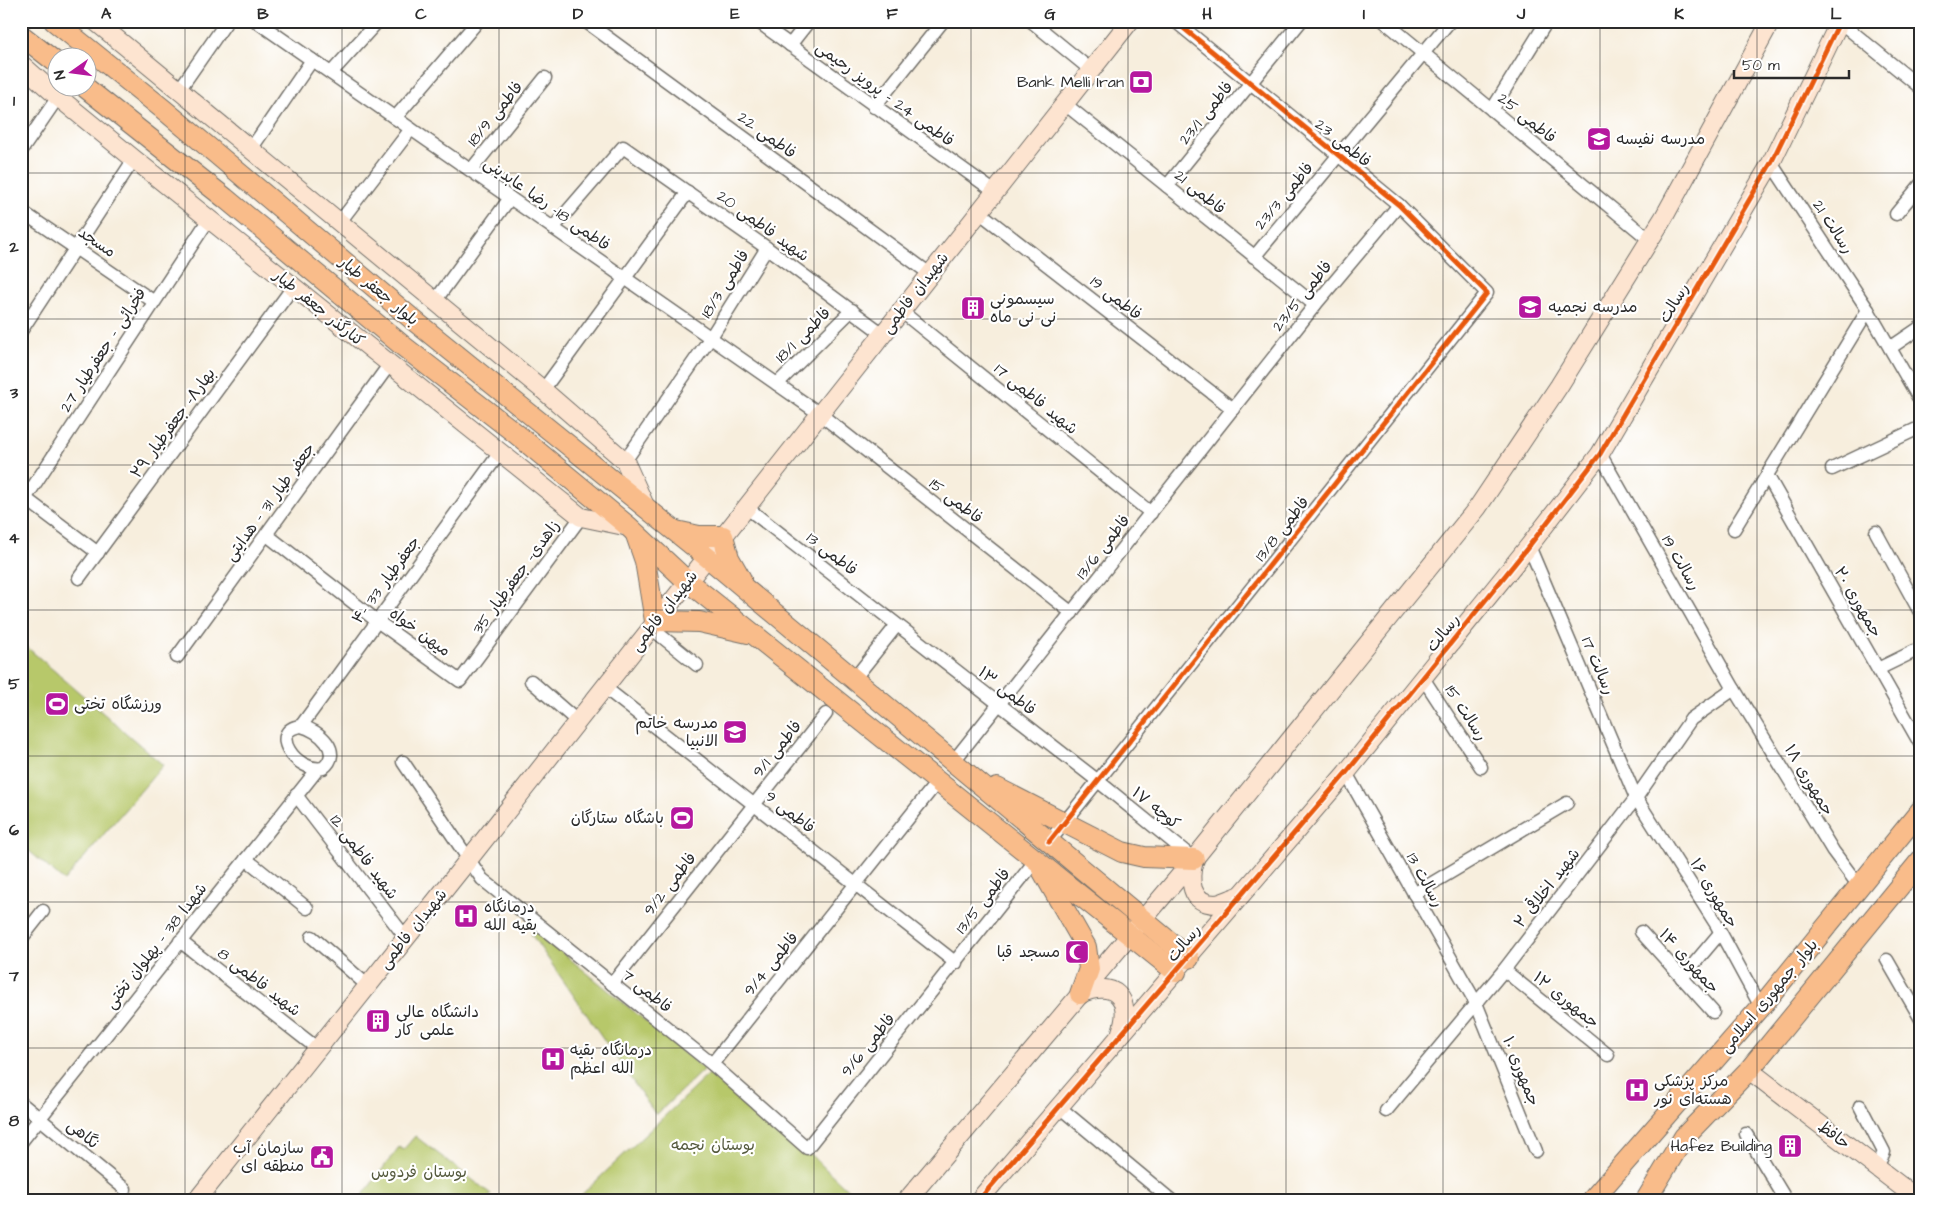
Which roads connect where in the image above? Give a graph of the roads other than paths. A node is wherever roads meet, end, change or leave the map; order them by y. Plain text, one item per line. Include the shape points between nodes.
1 (54, 21) edge
2 (227, 21) edge
3 (256, 21) edge
4 (378, 21) edge
5 (478, 21) edge
6 (585, 21) edge
7 (758, 21) edge
8 (809, 21) edge
9 (944, 21) edge
10 (1031, 21) edge
11 (1130, 21) edge
12 (1175, 21) edge
13 (1301, 21) edge
14 (1384, 21) edge
15 (1450, 21) edge
16 (1547, 21) edge
17 (1771, 21) edge
18 (1840, 22) edge
19 (100, 23) edge
20 (21, 34) edge
21 (790, 45) junction
22 (1424, 54) junction
23 (48, 56) edge
24 (312, 60) junction
25 (21, 64) edge
26 (1091, 70) junction
27 (330, 73) junction
28 (545, 78) dead end
29 (1251, 83) junction
30 (48, 88) edge
31 (1921, 88) edge
32 (179, 90) junction
33 (57, 98) edge
34 (59, 98) edge
35 (98, 98) edge
36 (1065, 104) junction
37 (874, 107) junction
38 (1492, 110) junction
39 (395, 118) junction
40 (411, 129) junction
41 (250, 149) junction
42 (21, 151) edge
43 (1339, 156) junction
44 (134, 159) junction
45 (1771, 163) junction
46 (470, 170) junction
47 (1921, 184) edge
48 (1167, 186) junction
49 (688, 192) junction
50 (995, 192) junction
51 (510, 198) junction
52 (1399, 205) junction
53 (21, 211) edge
54 (979, 212) junction
55 (1896, 214) dead end
56 (209, 219) junction
57 (340, 223) junction
58 (553, 228) junction
59 (1650, 240) junction
60 (77, 248) junction
61 (767, 248) junction
62 (1254, 256) junction
63 (930, 274) junction
64 (626, 278) junction
65 (293, 287) junction
66 (1486, 293) joint
67 (153, 301) junction
68 (435, 301) junction
69 (1315, 305) junction
70 (852, 310) junction
71 (1868, 310) junction
72 (901, 311) junction
73 (1921, 327) edge
74 (21, 331) edge
75 (883, 334) junction
76 (711, 338) junction
77 (1890, 348) junction
78 (389, 365) junction
79 (777, 384) junction
80 (543, 390) junction
81 (1921, 402) edge
82 (1233, 409) junction
83 (820, 414) junction
84 (1921, 427) edge
85 (499, 454) junction
86 (1600, 454) junction
87 (625, 461) junction
88 (1832, 469) dead end
89 (1767, 475) junction
90 (23, 497) edge
91 (746, 507) junction
92 (646, 509) junction
93 (1151, 513) junction
94 (581, 517) junction
95 (1734, 529) dead end
96 (632, 530) junction
97 (674, 530) junction
98 (1876, 532) dead end
99 (267, 535) junction
100 (723, 536) junction
101 (1529, 546) junction
102 (98, 553) junction
103 (707, 556) junction
104 (79, 578) dead end
105 (687, 581) junction
106 (753, 594) junction
107 (1072, 613) junction
108 (1921, 614) edge
109 (377, 621) junction
110 (653, 624) junction
111 (897, 625) junction
112 (755, 635) junction
113 (1921, 648) edge
114 (177, 657) dead end
115 (697, 665) dead end
116 (1878, 670) junction
117 (858, 674) dead end
118 (1423, 678) junction
119 (460, 681) joint
120 (531, 681) dead end
121 (604, 687) junction
122 (1734, 689) junction
123 (999, 705) junction
124 (826, 714) dead end
125 (577, 722) junction
126 (301, 726) junction
127 (1921, 745) edge
128 (402, 762) dead end
129 (958, 766) junction
130 (1481, 767) dead end
131 (317, 770) junction
132 (1346, 773) junction
133 (1098, 781) junction
134 (938, 782) junction
135 (296, 795) junction
136 (1636, 798) junction
137 (1568, 803) dead end
138 (754, 805) junction
139 (1921, 810) edge
140 (1065, 823) junction
141 (1049, 842) junction
142 (246, 859) junction
143 (469, 859) junction
144 (1194, 859) junction
145 (1036, 860) junction
146 (1921, 860) edge
147 (856, 885) junction
148 (1859, 886) junction
149 (1414, 894) junction
150 (1240, 896) junction
151 (307, 908) dead end
152 (43, 911) dead end
153 (1137, 928) junction
154 (1641, 932) dead end
155 (1720, 933) junction
156 (312, 937) dead end
157 (406, 938) junction
158 (21, 939) edge
159 (180, 941) junction
160 (1886, 960) dead end
161 (956, 963) junction
162 (1182, 965) junction
163 (1504, 970) junction
164 (1682, 978) junction
165 (612, 984) junction
166 (368, 986) junction
167 (1080, 994) junction
168 (1476, 1002) junction
169 (1761, 1007) junction
170 (1713, 1012) dead end
171 (1921, 1019) edge
172 (1120, 1035) junction
173 (318, 1049) junction
174 (1608, 1055) dead end
175 (712, 1064) junction
176 (1749, 1070) junction
177 (21, 1103) edge
178 (1058, 1106) junction
179 (1860, 1106) dead end
180 (1386, 1111) dead end
181 (40, 1118) junction
182 (1746, 1134) dead end
183 (21, 1142) edge
184 (807, 1148) joint
185 (1536, 1151) dead end
186 (1877, 1168) junction
187 (125, 1189) dead end
188 (197, 1200) edge
189 (907, 1200) edge
190 (979, 1200) edge
191 (1171, 1200) edge
192 (1592, 1200) edge
193 (1646, 1200) edge
194 (1786, 1200) edge
195 (1919, 1200) edge

1 - 92 main road, بلوار جعفر طیار
2 - 32 street
3 - 24 street, فاطمی 18- رضا عابدینی
4 - 27 street
5 - 39 street
6 - 63 street, فاطمی 22
7 - 21 street, فاطمی 24 - پرویز رحیمی
8 - 21 street
9 - 37 street
10 - 26 street
11 - 26 street, شهیدان فاطمی
12 - 29 street, فاطمی 23
13 - 29 street, فاطمی 23/1
14 - 22 street, فاطمی 25
15 - 22 street, فاطمی 23/3
16 - 38 street
17 - 59 street
18 - 31 street
18 - 45 street, رسالت
19 - 32 street
20 - 23 main road
21 - 37 street, فاطمی 24 - پرویز رحیمی
22 - 38 street, فاطمی 25
22 - 43 street, فاطمی 23/3
24 - 27 street, فاطمی 18- رضا عابدینی
24 - 41 street
25 - 30 street, کنارگذر جعفر طیار
26 - 36 street, شهیدان فاطمی
27 - 39 street, فاطمی 18- رضا عابدینی
28 - 46 street, فاطمی 18/9
29 - 43 street, فاطمی 23
29 - 48 street, فاطمی 23/1
32 - 41 street
33 - 42 street
34 - 44 street, کنارگذر جعفر طیار
35 - 96 main road, بلوار جعفر طیار
36 - 48 street, فاطمی 21
36 - 50 street, شهیدان فاطمی
37 - 50 street, فاطمی 24 - پرویز رحیمی
38 - 59 street, فاطمی 25
39 - 40 street, فاطمی 18- رضا عابدینی
40 - 46 street, فاطمی 18- رضا عابدینی
40 - 57 street
41 - 57 street
43 - 52 street, فاطمی 23
43 - 62 street, فاطمی 23/3
44 - 56 street, کنارگذر جعفر طیار
44 - 60 street
45 - 71 street, رسالت 21
45 - 86 street, رسالت
46 - 51 street, فاطمی 18- رضا عابدینی
47 - 55 street
48 - 62 street, فاطمی 21
49 - 58 street, شهید فاطمی 20 via 623,147
49 - 61 street, شهید فاطمی 20
49 - 64 street
50 - 54 street, شهیدان فاطمی
51 - 58 street, فاطمی 18- رضا عابدینی
51 - 68 street
52 - 66 street, فاطمی 23
52 - 69 street, فاطمی 23/5
53 - 60 street, مسجد
54 - 63 street, شهیدان فاطمی
54 - 82 street, فاطمی 19
56 - 65 street, کنارگذر جعفر طیار
56 - 67 street, فخرائی - جعفرطیار 27
57 - 68 street
58 - 64 street, فاطمی 18- رضا عابدینی
59 - 144 street via 1559,386 1478,507
60 - 67 street, مسجد
60 - 74 street
61 - 70 street, شهید فاطمی 20
61 - 76 street, فاطمی 18/3
62 - 69 street, فاطمی 21
63 - 72 street, شهیدان فاطمی
64 - 76 street, فاطمی 18- رضا عابدینی
64 - 80 street
65 - 78 street, کنارگذر جعفر طیار
65 - 102 street, بهار۸- جعفرطیار ۲۹
66 - 133 street, فاطمی 13/8
67 - 90 street, فخرائی - جعفرطیار 27
68 - 80 street
69 - 82 street, فاطمی 23/5
70 - 75 street, شهید فاطمی 20
70 - 79 street, فاطمی 18/1
71 - 77 street, رسالت 21
71 - 89 street
72 - 75 street, شهیدان فاطمی
72 - 93 street, شهید فاطمی 17
73 - 77 street
75 - 83 street, شهیدان فاطمی
76 - 79 street, فاطمی 18- رضا عابدینی
76 - 87 street, فاطمی 18/3
77 - 81 street, رسالت 21
78 - 85 street, کنارگذر جعفر طیار
78 - 99 street, جعفر طیار 31 - هدایتی
79 - 83 street, فاطمی 18- رضا عابدینی
80 - 87 street
82 - 93 street, فاطمی 13/6
83 - 91 street, شهیدان فاطمی
83 - 107 street, فاطمی 15
84 - 88 street
85 - 94 street, کنارگذر جعفر طیار
85 - 109 street, ۴- جعفرطیار 33
86 - 101 street, رسالت
86 - 122 street, رسالت 19
87 - 92 street
89 - 95 street
89 - 116 street, جمهوری ۲۰
90 - 102 street
91 - 100 street, شهیدان فاطمی
91 - 111 street, فاطمی 13
92 - 97 main road, بلوار جعفر طیار
93 - 107 street, فاطمی 13/6
94 - 96 street, کنارگذر جعفر طیار
94 - 119 street, زاهدی- جعفرطیار 35
96 - 105 main road, بلوار جعفر طیار
96 - 110 main road via 645,561
97 - 100 main road via 699,536
97 - 103 main road, بلوار جعفر طیار
98 - 108 street
99 - 109 street, میهن خواه
99 - 114 street, جعفر طیار 31 - هدایتی
100 - 103 street, شهیدان فاطمی
100 - 106 main road via 729,558
101 - 118 street, رسالت
101 - 136 street, رسالت 17
102 - 104 street, بهار۸- جعفرطیار ۲۹
103 - 105 street, شهیدان فاطمی
103 - 106 main road, بلوار جعفر طیار
105 - 110 street, شهیدان فاطمی
105 - 112 main road, بلوار جعفر طیار
106 - 129 main road, بلوار جعفر طیار
107 - 123 street, فاطمی 13/6
109 - 119 street, میهن خواه
109 - 126 street, ۴- جعفرطیار 33
110 - 112 main road via 699,622
110 - 115 street
110 - 121 street, شهیدان فاطمی
111 - 117 street
111 - 123 street, فاطمی ۱۳
112 - 134 main road, بلوار جعفر طیار
113 - 116 street
116 - 127 street, جمهوری ۲۰
118 - 130 street, رسالت 15
118 - 132 street, رسالت
120 - 125 street
121 - 125 street, شهیدان فاطمی
121 - 138 street, فاطمی 9
122 - 136 street, شهید اخلاقی ۲ via 1691,720
122 - 148 street, جمهوری ۱۸ via 1833,851
123 - 129 street, فاطمی 13/6
123 - 133 street, فاطمی ۱۳
124 - 138 street, فاطمی 9/1
125 - 143 street, شهیدان فاطمی
126 - 131 street via 323,736 330,750 329,764
126 - 131 street via 290,730 286,745 302,764
128 - 143 street, فاطمی 7
129 - 140 main road
129 - 141 main road
131 - 135 street, شهدا 38 - پهلوان تختی
132 - 149 street, رسالت 13
132 - 150 street, رسالت
133 - 140 street
133 - 144 street, کوچه ۱۷
134 - 145 main road, بلوار جعفر طیار
134 - 147 street, فاطمی 9/4
135 - 142 street, شهدا 38 - پهلوان تختی
135 - 157 street, شهید فاطمی 12
136 - 155 street, جمهوری ۱۶
136 - 163 street, شهید اخلاقی ۲
137 - 149 street
138 - 147 street, فاطمی 9
138 - 165 street, فاطمی 9/2
139 - 148 main road, بلوار جمهوری اسلامی
140 - 141 street
140 - 144 main road via 1122,852 1144,857
141 - 153 main road
142 - 151 street
142 - 159 street, شهدا 38 - پهلوان تختی
143 - 157 street, شهیدان فاطمی
143 - 165 street, فاطمی 7 via 482,879
144 - 150 street via 1190,875 1196,896 1217,904
144 - 153 street
145 - 153 main road, بلوار جعفر طیار
145 - 161 street, فاطمی 13/5
145 - 167 main road via 1086,947 1089,968
146 - 176 main road, بلوار جمهوری اسلامی
147 - 161 street, فاطمی 9
147 - 175 street, فاطمی 9/4
148 - 169 main road, بلوار جمهوری اسلامی
149 - 168 street, رسالت 13
150 - 162 street, رسالت
152 - 158 street
153 - 162 main road
153 - 167 street
154 - 164 street, جمهوری ۱۴
155 - 164 street
155 - 169 street, جمهوری ۱۶
156 - 166 street
157 - 166 street, شهیدان فاطمی
159 - 173 street, شهید فاطمی 8
159 - 181 street, شهدا 38 - پهلوان تختی
160 - 171 street
161 - 184 street, فاطمی 9/6
162 - 172 street, رسالت
163 - 168 street, شهید اخلاقی ۲
163 - 174 street, جمهوری ۱۲
164 - 170 street, جمهوری ۱۴
165 - 175 street, فاطمی 7
166 - 173 street, شهیدان فاطمی
167 - 172 street via 1103,987 1120,998 1126,1018
167 - 189 street
168 - 180 street, شهید اخلاقی ۲
168 - 185 street, جمهوری ۱۰
169 - 192 main road, بلوار جمهوری اسلامی
172 - 178 street, رسالت
173 - 188 street, شهیدان فاطمی
175 - 184 street, فاطمی 7
176 - 186 street, حافظ
176 - 193 main road, بلوار جمهوری اسلامی via 1684,1137
177 - 181 street, نگاهی
178 - 190 street, رسالت
178 - 191 street
179 - 186 street via 1884,1152
181 - 183 street, شهدا 38 - پهلوان تختی
181 - 187 street, نگاهی
182 - 194 street
186 - 195 street, حافظ

